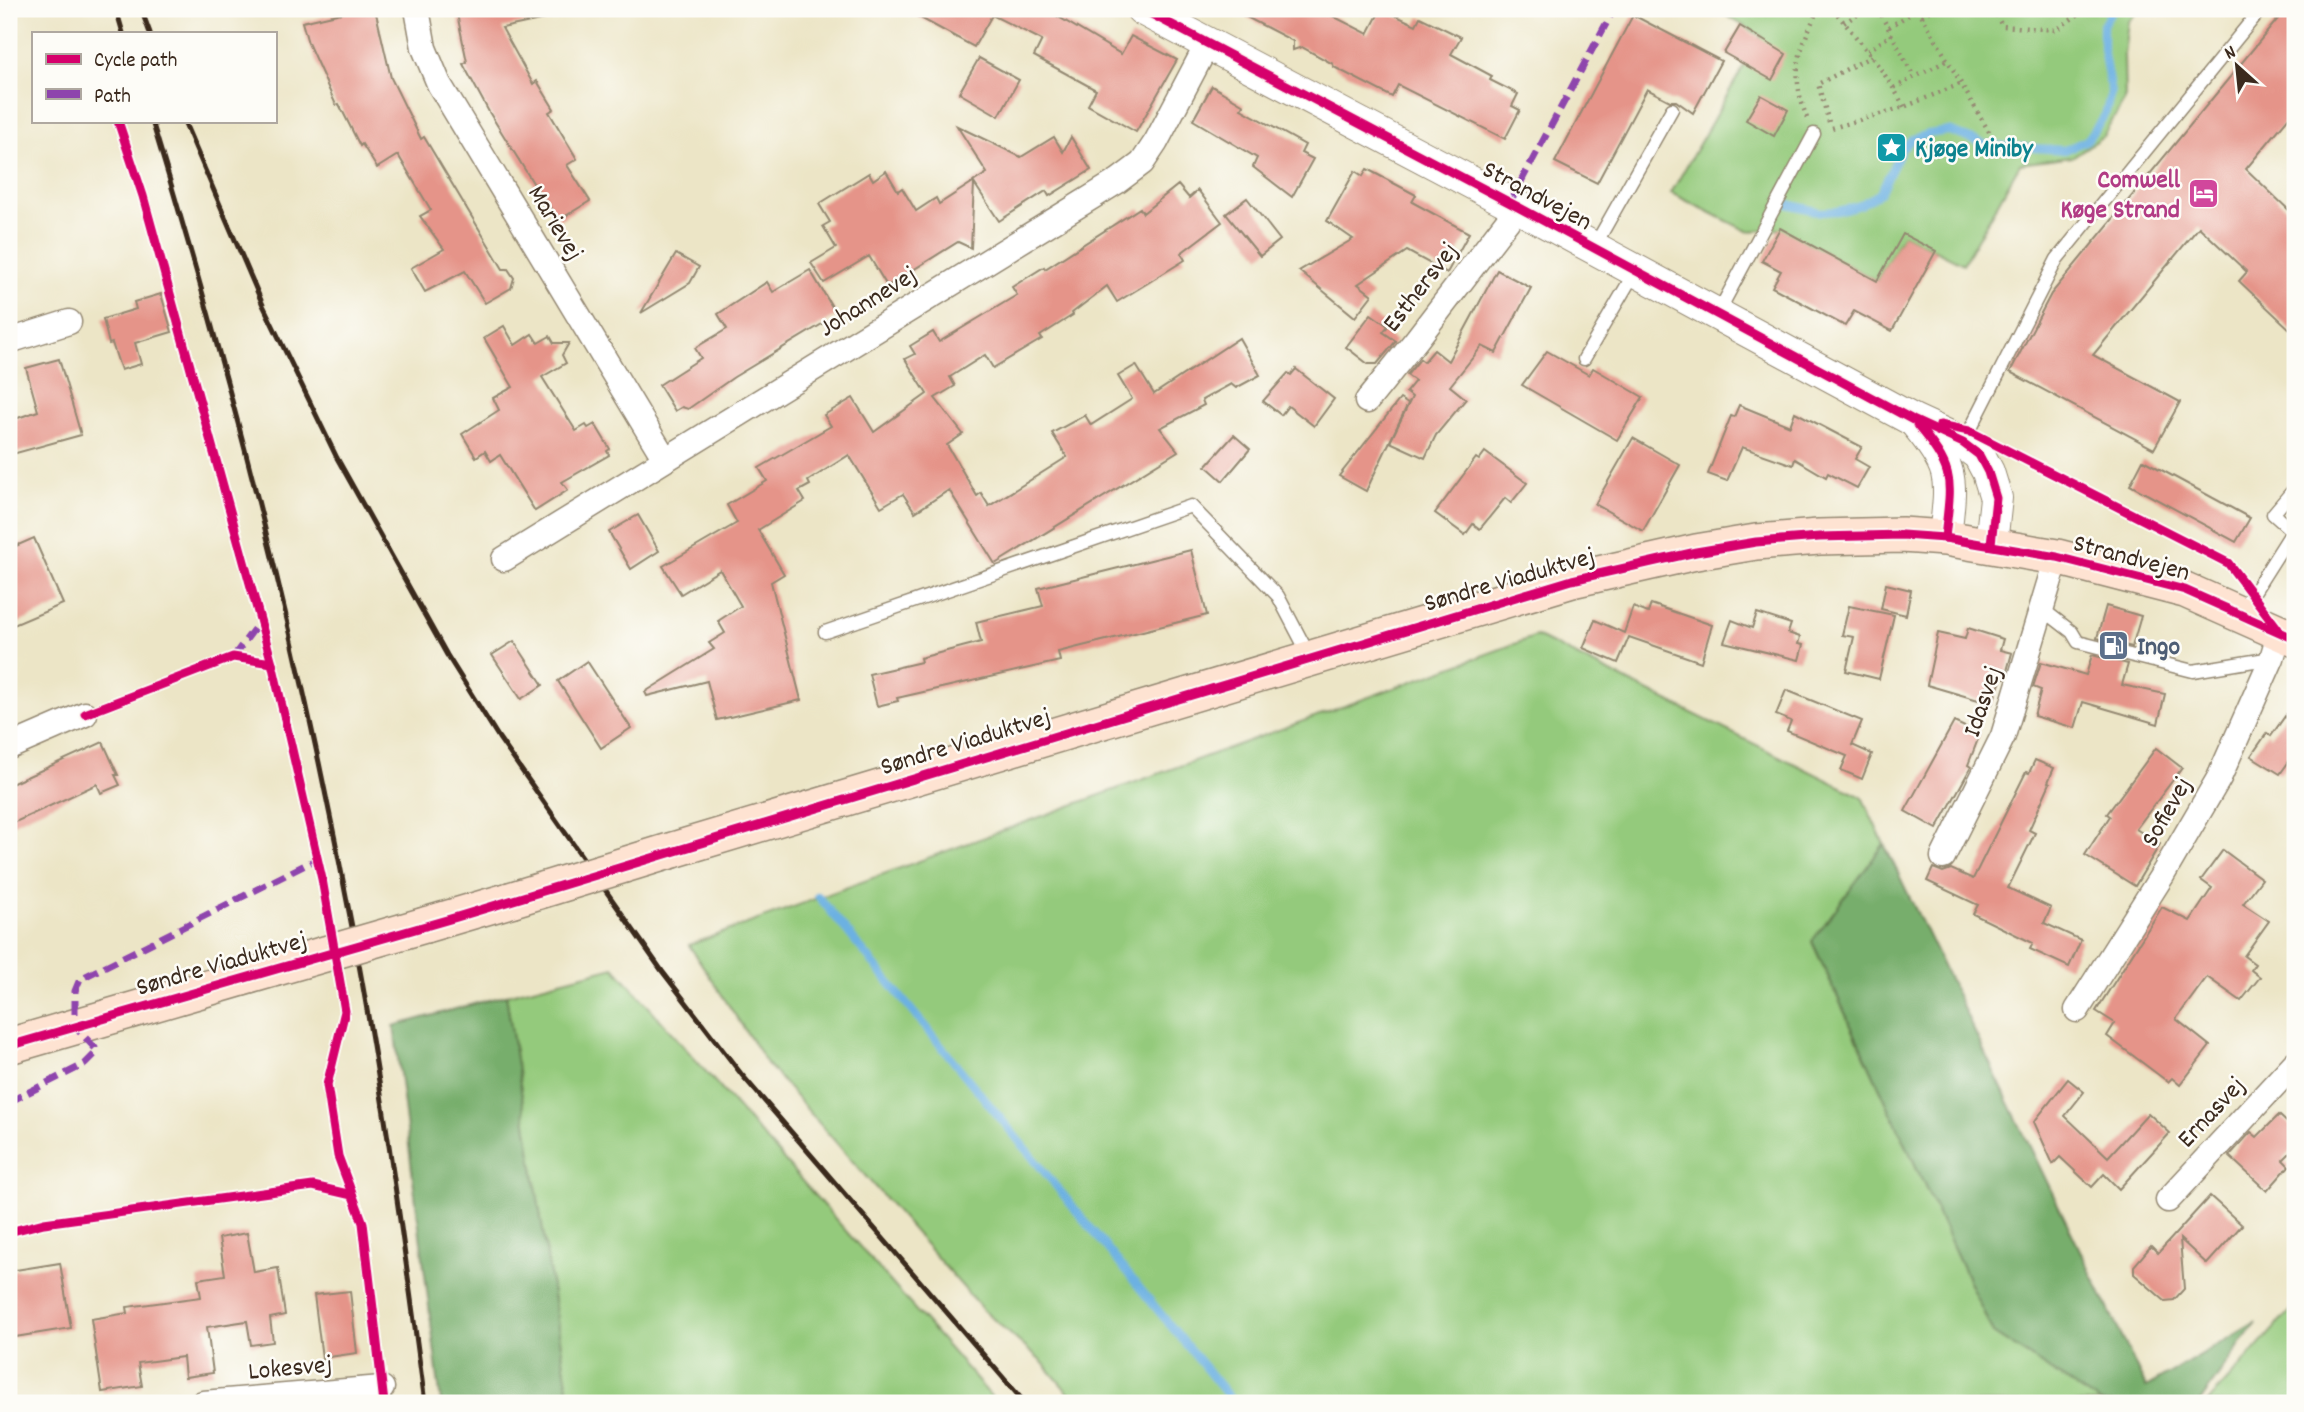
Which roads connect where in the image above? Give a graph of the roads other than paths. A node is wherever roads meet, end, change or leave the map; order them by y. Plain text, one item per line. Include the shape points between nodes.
1 (417, 9) edge
2 (1142, 9) edge
3 (2261, 9) edge
4 (1209, 43) junction
5 (1672, 108) dead end
6 (1814, 134) road end
7 (1518, 206) junction
8 (1594, 247) junction
9 (1636, 270) junction
10 (1717, 313) junction
11 (69, 321) dead end
12 (9, 341) edge
13 (1584, 359) dead end
14 (1367, 401) dead end
15 (1913, 420) junction
16 (1963, 443) junction
17 (665, 459) junction
18 (2295, 488) edge
19 (2294, 529) edge
20 (1945, 538) junction
21 (1991, 544) junction
22 (2056, 557) junction
23 (504, 559) dead end
24 (2041, 608) junction
25 (2237, 613) junction
26 (825, 632) dead end
27 (2283, 643) edge
28 (1310, 658) junction
29 (85, 714) dead end
30 (9, 747) edge
31 (1943, 857) dead end
32 (2077, 1010) dead end
33 (9, 1046) edge
34 (2295, 1063) edge
35 (2168, 1200) dead end
36 (382, 1388) dead end
37 (203, 1403) edge

1 - 17 street, Marievej via 424,48 439,84
2 - 4 street, Strandvejen
3 - 16 lane via 2057,259
4 - 7 street, Strandvejen
4 - 17 street, Johannevej via 1142,163
5 - 8 lane
6 - 10 lane
7 - 8 street, Strandvejen
7 - 14 street, Esthersvej
8 - 9 street, Strandvejen
9 - 10 street, Strandvejen
9 - 13 lane
10 - 15 street, Strandvejen
11 - 12 street
15 - 16 street, Strandvejen
15 - 20 street, Strandvejen via 1948,468
16 - 21 street, Strandvejen via 1979,455 1996,498
17 - 23 street, Johannevej
18 - 19 lane via 2273,514
19 - 25 lane
20 - 21 main road, Strandvejen
20 - 28 main road, Søndre Viaduktvej via 1819,537 1696,552 1572,580
21 - 22 main road, Strandvejen
22 - 24 street, Idasvej
22 - 25 main road, Strandvejen via 2185,590
24 - 27 lane via 2073,632 2078,642 2193,671
24 - 31 street, Idasvej via 2003,736
25 - 27 main road, Strandvejen
26 - 28 lane via 1191,506 1278,596
27 - 32 street, Sofievej via 2219,778
28 - 33 main road, Søndre Viaduktvej, bridge
29 - 30 street
34 - 35 street, Ernasvej
36 - 37 street, Lokesvej

